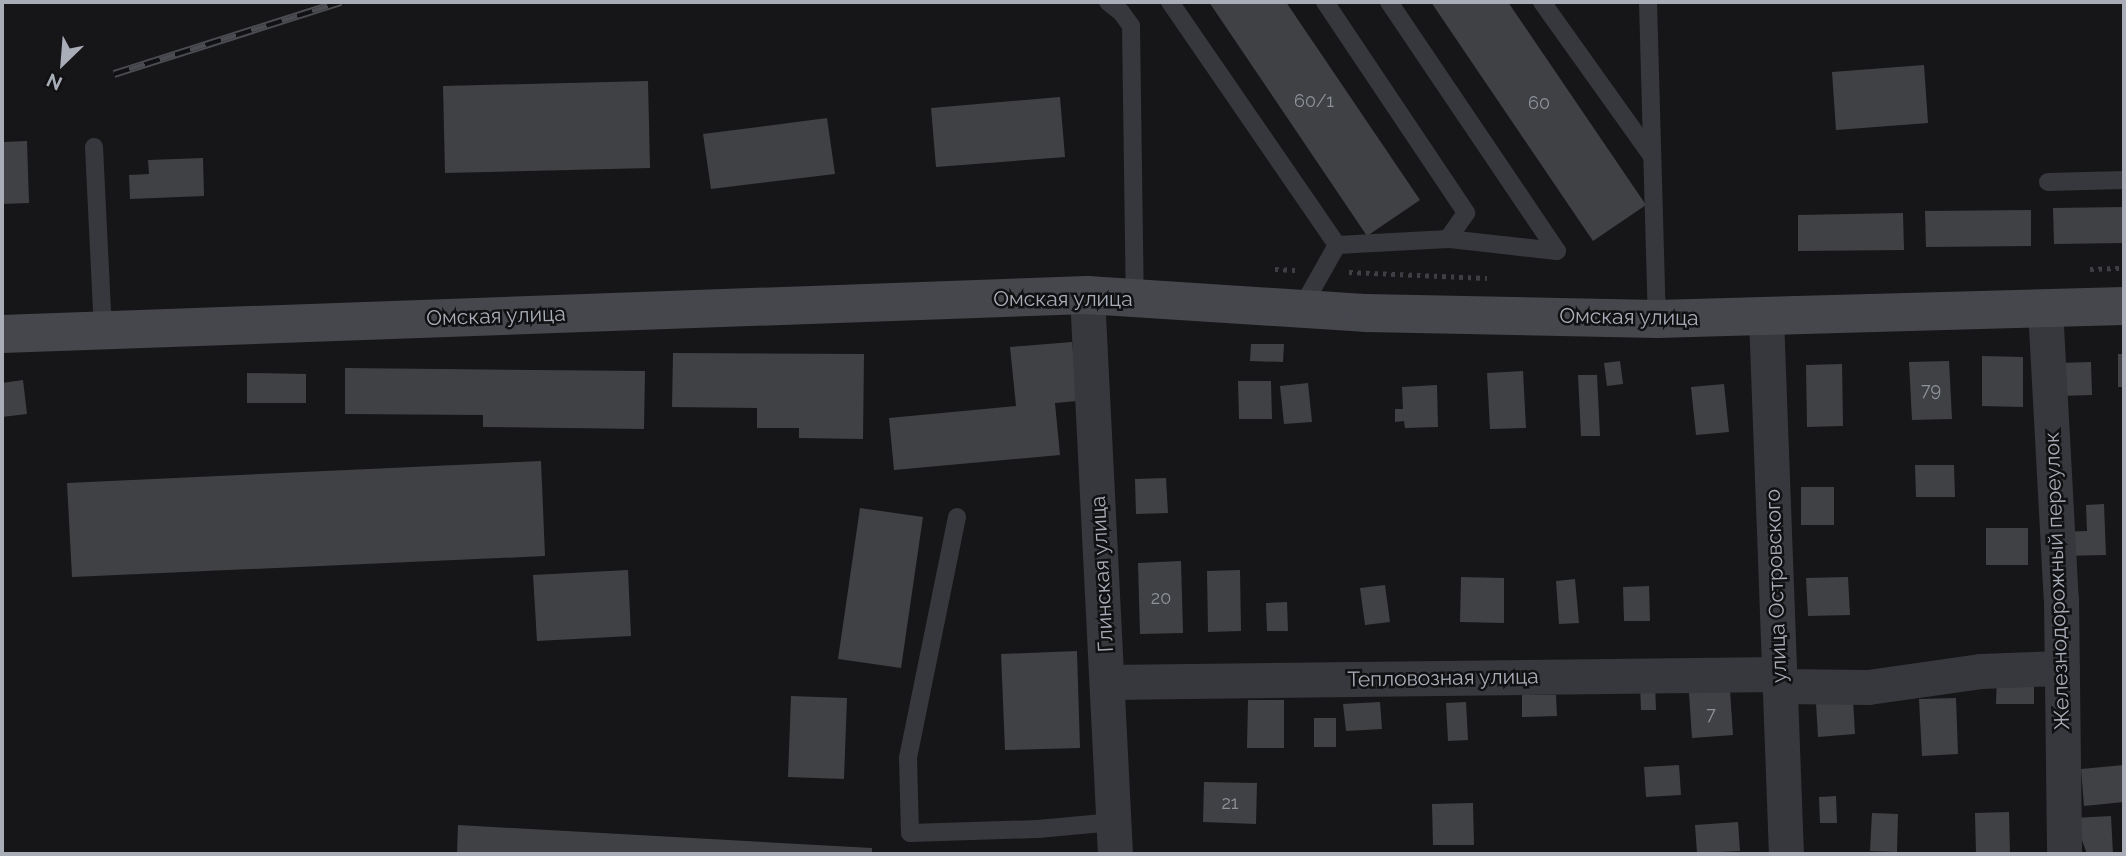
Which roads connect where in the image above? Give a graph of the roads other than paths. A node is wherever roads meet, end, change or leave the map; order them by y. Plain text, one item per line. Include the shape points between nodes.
1 (1108, 2) edge
2 (1170, 2) edge
3 (1325, 2) edge
4 (1389, 2) edge
5 (1542, 2) edge
6 (1648, 2) edge
7 (94, 147) dead end
8 (1652, 156) junction
9 (2124, 180) edge
10 (2048, 182) dead end
11 (1448, 239) junction
12 (1337, 245) junction
13 (1087, 295) junction
14 (1135, 298) junction
15 (2124, 306) edge
16 (2045, 308) junction
17 (1301, 309) junction
18 (1766, 317) junction
19 (1657, 319) junction
20 (103, 331) junction
21 (2, 334) edge
22 (957, 517) dead end
23 (2062, 668) junction
24 (1779, 680) junction
25 (1107, 682) junction
26 (1114, 838) edge
27 (1787, 854) edge
28 (2064, 854) edge

1 - 14 lane via 1131,26
2 - 12 lane
3 - 11 lane via 1466,214
4 - 11 lane via 1557,251
5 - 8 lane
6 - 8 lane
7 - 20 lane
8 - 19 lane
9 - 10 lane
11 - 12 lane
12 - 17 lane
13 - 14 main road, Омская улица
13 - 20 main road, Омская улица
13 - 25 street, Глинская улица
14 - 17 main road, Омская улица
15 - 16 main road, Омская улица
16 - 18 main road, Омская улица
16 - 23 street, Железнодорожный переулок
17 - 19 main road, Омская улица
18 - 19 main road, Омская улица
18 - 24 street, улица Островского
20 - 21 main road, Омская улица
22 - 26 lane via 908,758 910,833 1038,829
23 - 24 street, Тепловозная улица via 1980,671 1868,687
23 - 28 street, Железнодорожный переулок
24 - 25 street, Тепловозная улица
24 - 27 street, улица Островского
25 - 26 street, Глинская улица

